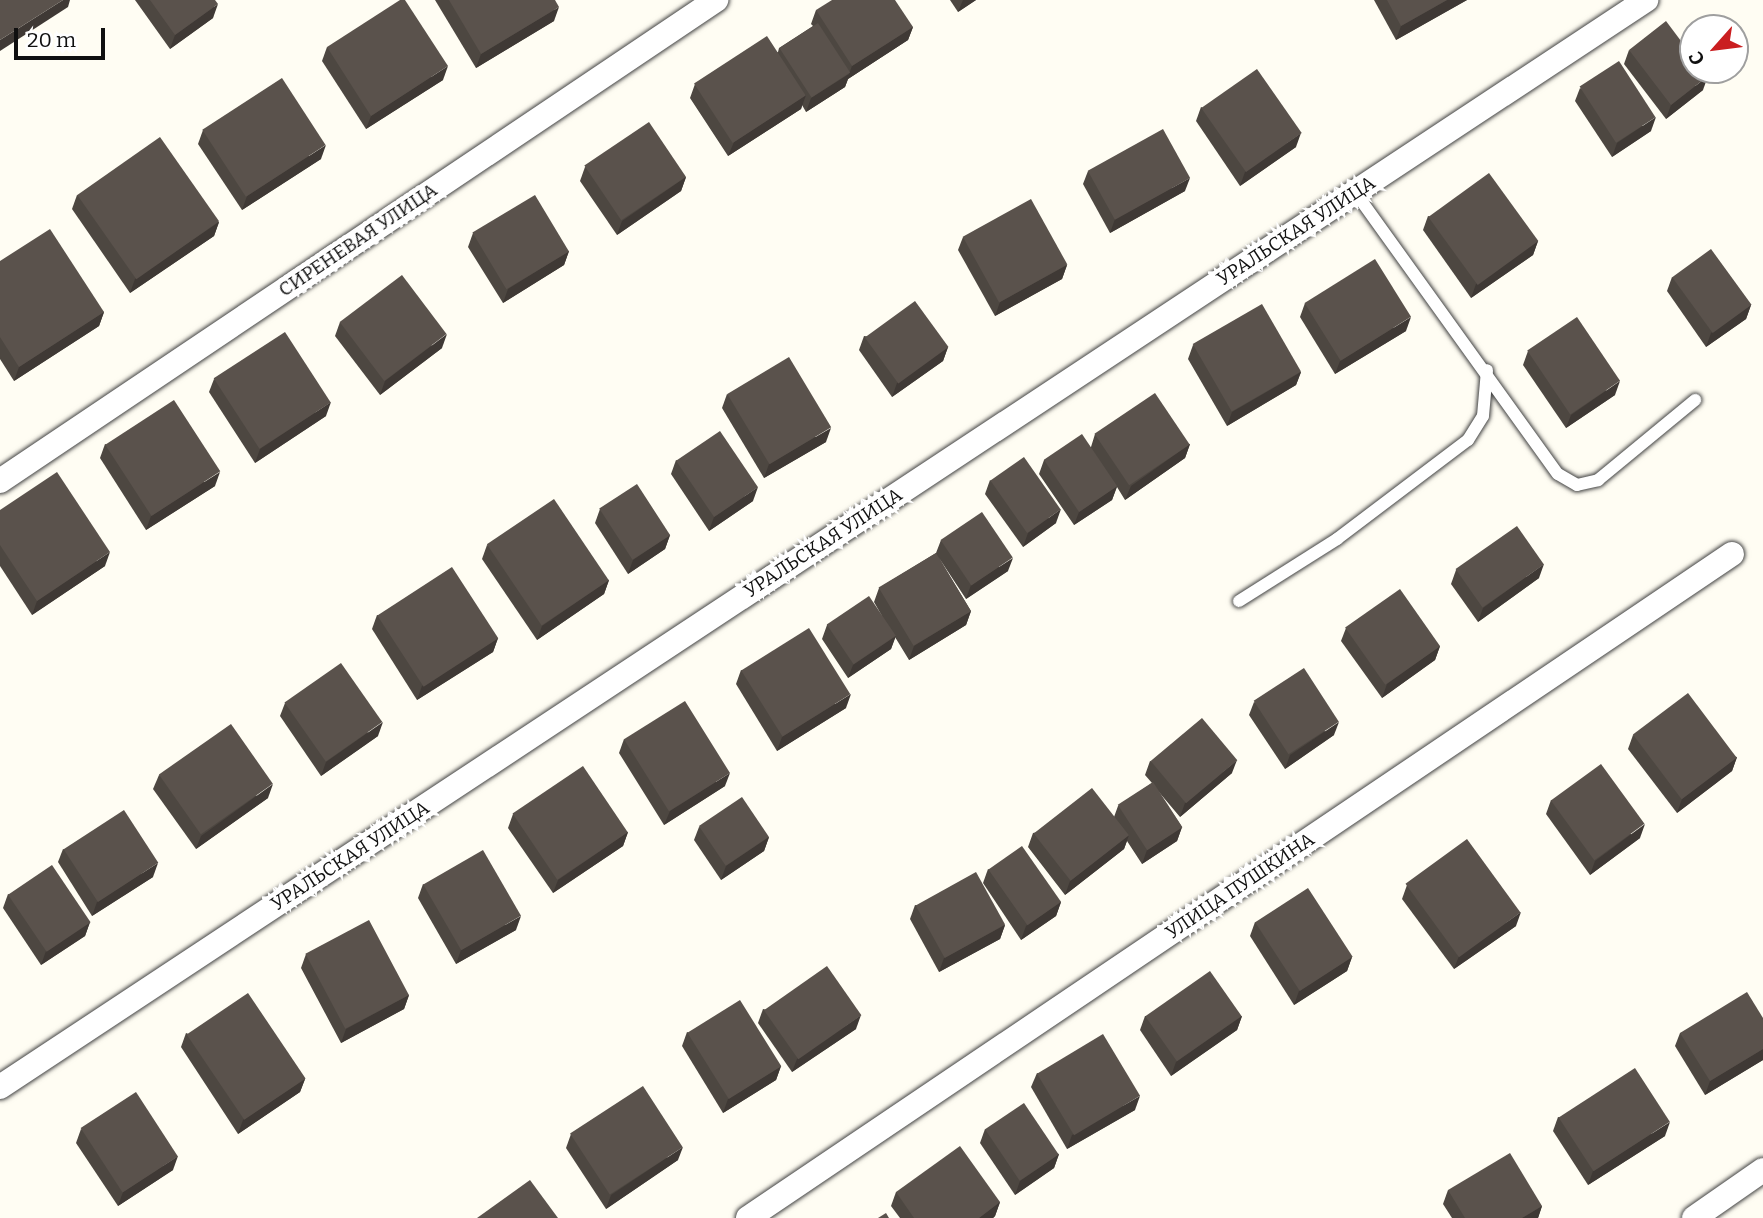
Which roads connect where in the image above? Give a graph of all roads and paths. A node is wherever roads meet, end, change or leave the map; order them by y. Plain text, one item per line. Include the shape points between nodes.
1 (716, 0) edge
2 (1646, 0) edge
3 (1355, 192) junction
4 (1487, 370) junction
5 (1695, 400) dead end
6 (0, 481) edge
7 (1732, 554) dead end
8 (1239, 601) dead end
9 (0, 1087) edge
10 (1763, 1170) edge
11 (748, 1218) edge
12 (1694, 1218) edge

1 - 6 street, СИРЕНЕВАЯ УЛИЦА
2 - 3 street, УРАЛЬСКАЯ УЛИЦА
3 - 4 lane
3 - 9 street, УРАЛЬСКАЯ УЛИЦА
4 - 5 lane via 1558,474 1577,485 1598,480
4 - 8 lane via 1483,416 1468,440 1337,539
7 - 11 street, УЛИЦА ПУШКИНА
10 - 12 street

